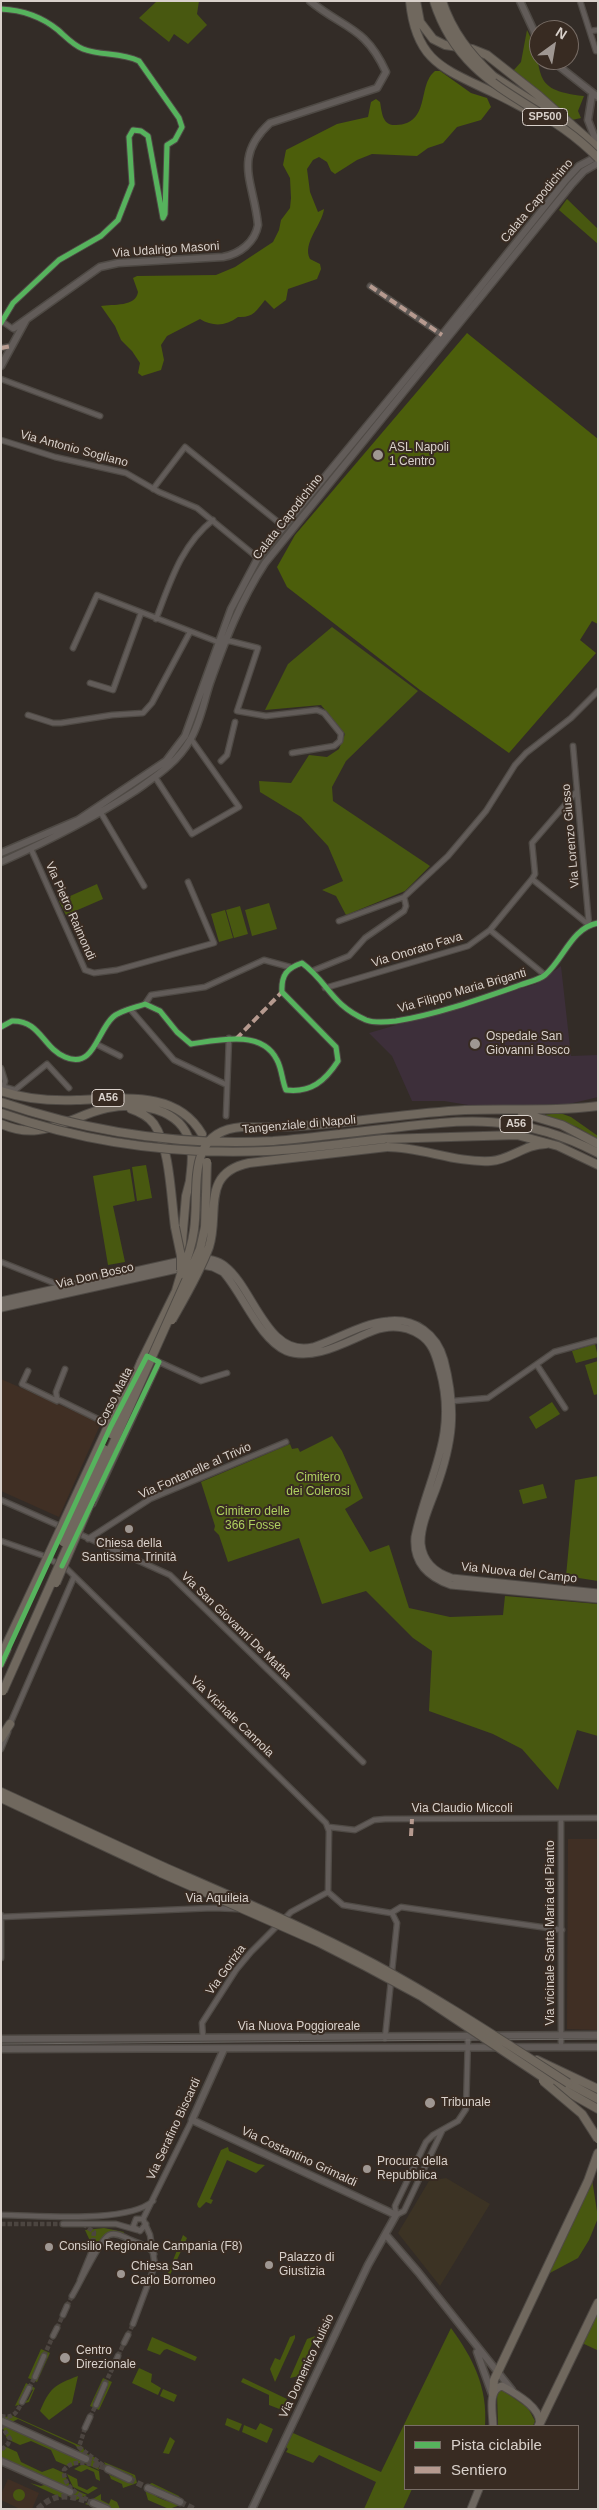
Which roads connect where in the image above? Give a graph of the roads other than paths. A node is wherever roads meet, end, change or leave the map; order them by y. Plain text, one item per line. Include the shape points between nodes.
1 (310, 1) edge
2 (410, 1) edge
3 (416, 1) edge
4 (434, 1) edge
5 (442, 1) edge
6 (520, 1) edge
7 (580, 1) edge
8 (1, 9) edge
9 (529, 20) edge
10 (598, 30) edge
11 (590, 31) junction
12 (596, 51) dead end
13 (563, 70) edge
14 (595, 96) edge
15 (551, 121) junction
16 (576, 129) junction
17 (598, 147) edge
18 (598, 157) edge
19 (598, 163) edge
20 (370, 286) dead end
21 (2, 322) edge
22 (16, 330) junction
23 (445, 337) junction
24 (11, 345) junction
25 (1, 348) edge
26 (1, 366) edge
27 (1, 379) edge
28 (100, 416) dead end
29 (1, 440) edge
30 (153, 489) junction
31 (212, 520) junction
32 (284, 526) junction
33 (258, 558) junction
34 (265, 563) junction
35 (141, 613) junction
36 (156, 619) junction
37 (190, 632) junction
38 (221, 642) junction
39 (72, 648) dead end
40 (90, 682) dead end
41 (598, 691) edge
42 (28, 715) dead end
43 (235, 722) dead end
44 (188, 737) junction
45 (573, 746) dead end
46 (292, 753) dead end
47 (221, 761) dead end
48 (155, 777) junction
49 (577, 791) junction
50 (99, 810) junction
51 (30, 846) junction
52 (1, 853) edge
53 (1, 862) edge
54 (532, 879) junction
55 (188, 882) dead end
56 (144, 886) dead end
57 (404, 897) junction
58 (339, 921) dead end
59 (598, 924) edge
60 (589, 925) junction
61 (490, 930) junction
62 (290, 967) junction
63 (312, 971) junction
64 (545, 975) junction
65 (325, 988) junction
66 (145, 1004) junction
67 (130, 1009) junction
68 (1, 1027) edge
69 (229, 1038) junction
70 (96, 1044) junction
71 (120, 1056) dead end
72 (1, 1068) edge
73 (227, 1085) junction
74 (70, 1088) dead end
75 (2, 1090) edge
76 (1, 1102) edge
77 (598, 1106) edge
78 (117, 1107) junction
79 (500, 1110) junction
80 (451, 1112) junction
81 (1, 1113) edge
82 (226, 1116) dead end
83 (1, 1124) edge
84 (385, 1128) junction
85 (202, 1134) dead end
86 (394, 1138) junction
87 (598, 1144) edge
88 (558, 1146) junction
89 (598, 1153) edge
90 (200, 1154) junction
91 (451, 1158) junction
92 (207, 1162) dead end
93 (598, 1166) edge
94 (190, 1180) junction
95 (181, 1256) junction
96 (194, 1261) junction
97 (1, 1262) edge
98 (181, 1274) junction
99 (65, 1287) junction
100 (4, 1304) edge
101 (598, 1340) edge
102 (145, 1362) junction
103 (159, 1362) junction
104 (537, 1365) junction
105 (65, 1369) dead end
106 (28, 1371) dead end
107 (227, 1373) dead end
108 (450, 1401) junction
109 (60, 1402) junction
110 (565, 1408) dead end
111 (111, 1426) junction
112 (126, 1433) junction
113 (286, 1442) dead end
114 (1, 1500) edge
115 (63, 1528) junction
116 (76, 1533) junction
117 (88, 1539) junction
118 (1, 1541) edge
119 (49, 1559) junction
120 (62, 1566) junction
121 (74, 1577) junction
122 (598, 1593) edge
123 (598, 1599) edge
124 (1, 1656) edge
125 (1, 1664) edge
126 (1, 1682) edge
127 (2, 1694) edge
128 (10, 1724) junction
129 (1, 1738) edge
130 (1, 1749) edge
131 (363, 1762) dead end
132 (1, 1792) edge
133 (1, 1798) edge
134 (598, 1818) edge
135 (561, 1819) junction
136 (329, 1827) junction
137 (328, 1892) junction
138 (392, 1913) junction
139 (1, 1917) edge
140 (281, 1920) junction
141 (562, 1930) junction
142 (1, 1958) edge
143 (561, 2035) junction
144 (598, 2035) edge
145 (468, 2037) junction
146 (203, 2038) junction
147 (223, 2038) junction
148 (385, 2038) junction
149 (1, 2039) edge
150 (561, 2047) junction
151 (598, 2047) edge
152 (468, 2048) junction
153 (1, 2049) edge
154 (224, 2049) junction
155 (527, 2056) junction
156 (522, 2064) junction
157 (598, 2089) edge
158 (598, 2100) edge
159 (598, 2109) edge
160 (192, 2120) junction
161 (442, 2131) junction
162 (598, 2139) edge
163 (598, 2152) edge
164 (153, 2201) junction
165 (128, 2212) junction
166 (1, 2215) edge
167 (396, 2215) junction
168 (142, 2218) junction
169 (63, 2224) tunnel mouth
170 (146, 2224) junction
171 (137, 2231) junction
172 (150, 2235) junction
173 (386, 2235) junction
174 (92, 2251) tunnel mouth
175 (154, 2254) junction
176 (598, 2303) edge
177 (67, 2306) tunnel mouth
178 (63, 2315) tunnel mouth
179 (132, 2324) tunnel mouth
180 (57, 2328) tunnel mouth
181 (128, 2335) tunnel mouth
182 (53, 2336) tunnel mouth
183 (124, 2343) tunnel mouth
184 (475, 2346) junction
185 (44, 2356) tunnel mouth
186 (118, 2356) tunnel mouth
187 (114, 2365) tunnel mouth
188 (498, 2374) junction
189 (35, 2377) tunnel mouth
190 (105, 2384) tunnel mouth
191 (29, 2388) tunnel mouth
192 (493, 2395) junction
193 (519, 2396) junction
194 (22, 2402) tunnel mouth
195 (96, 2405) tunnel mouth
196 (90, 2417) tunnel mouth
197 (2, 2421) edge
198 (493, 2425) edge
199 (539, 2425) edge
200 (539, 2425) edge
201 (85, 2428) tunnel mouth
202 (86, 2459) tunnel mouth
203 (1, 2461) edge
204 (108, 2470) tunnel mouth
205 (129, 2479) tunnel mouth
206 (148, 2488) tunnel mouth
207 (479, 2490) edge
208 (482, 2490) edge
209 (70, 2492) dead end
210 (476, 2499) junction
211 (180, 2502) tunnel mouth
212 (93, 2503) dead end
213 (107, 2509) edge
214 (252, 2509) edge
215 (471, 2509) edge

1 - 22 main road, Via Udalrigo Masoni via 364,37 378,54 386,72 377,88 270,123 258,134 250,148 248,178 258,225 250,243 237,253 223,257 100,267
2 - 15 highway, bridge via 412,22 418,37 440,66
3 - 16 highway, bridge via 420,22 433,39 487,55
4 - 15 highway, SP500, bridge via 453,43 470,64 489,81
5 - 16 highway, SP500, bridge via 459,39 475,59 513,90
6 - 9 main road
7 - 11 street
8 - 21 street via 24,12 45,21 81,48 139,61 182,127 175,140 167,146 163,218 148,136 133,130 129,137 132,184 118,220 102,236 59,260 13,303
10 - 11 street
11 - 12 street
13 - 14 main road
14 - 17 main road via 588,120
15 - 18 highway, SP500, bridge
16 - 17 highway, SP500
18 - 23 main road, Calata Capodichino via 579,166 566,180
19 - 23 main road, Calata Capodichino via 579,176
20 - 23 street
21 - 22 street
22 - 24 main road
23 - 32 main road, Calata Capodichino
23 - 34 main road, Calata Capodichino
24 - 25 street
24 - 26 main road
27 - 28 street
29 - 30 street, Via Antonio Sogliano via 55,457 126,473
30 - 31 street, Via Antonio Sogliano via 197,508
30 - 32 street via 185,446
31 - 33 street, Via Antonio Sogliano
31 - 36 street via 183,554
32 - 33 main road, Calata Capodichino
33 - 34 main road, Via Antonio Sogliano
33 - 38 main road, Calata Capodichino via 231,608
34 - 38 main road, Calata Capodichino
35 - 36 street
35 - 39 street via 97,595
35 - 40 street via 112,690
36 - 37 street
37 - 38 street
37 - 42 street via 146,712 61,723
38 - 44 main road, Calata Capodichino
38 - 46 street via 258,648 237,712 266,716 318,710 340,734 340,741 334,746
41 - 57 street via 571,718 526,753 486,811 448,856
43 - 47 street via 227,755
44 - 48 main road, Calata Capodichino via 180,756
44 - 48 street via 238,806 192,834
44 - 50 main road, Calata Capodichino via 166,761
45 - 49 street, Via Lorenzo Giusso
48 - 50 main road, Calata Capodichino
49 - 54 street via 532,843 535,874
49 - 60 street, Via Lorenzo Giusso
50 - 51 main road, Calata Capodichino
50 - 56 street
51 - 52 main road, Calata Capodichino
51 - 53 main road, Calata Capodichino
51 - 55 street, Via Pietro Raimondi via 85,970 94,973 117,970 214,943
54 - 60 street
54 - 61 street, Via Onorato Fava
57 - 58 street
57 - 63 street via 404,911 365,938 349,956
59 - 60 street
60 - 64 street, Via Filippo Maria Briganti
61 - 64 street
61 - 65 street, Via Onorato Fava via 468,946
62 - 63 street via 302,963
62 - 66 street via 264,960 205,987 151,995
62 - 69 street via 281,979 282,992 336,1047 338,1061 330,1074 310,1089 286,1090 279,1062 272,1050 255,1041
63 - 65 street, Via Filippo Maria Briganti
64 - 65 street, Via Filippo Maria Briganti via 502,992 393,1021 361,1018 347,1010
66 - 67 street
66 - 69 street via 160,1011 191,1044
67 - 70 street via 110,1020
67 - 73 street via 174,1060
68 - 70 street via 12,1021 28,1024 60,1054 70,1059 82,1059
69 - 73 street
70 - 71 street
72 - 75 street via 5,1081
73 - 82 street
74 - 75 street via 47,1064 15,1090
75 - 85 highway, A56 via 52,1100 126,1098 152,1101 182,1112
76 - 84 highway, Tangenziale di Napoli, bridge via 90,1127 183,1140 273,1141
77 - 79 highway
78 - 83 highway, bridge via 38,1130 17,1130
78 - 94 highway, bridge via 156,1110 176,1121 191,1144
78 - 95 highway, bridge via 138,1112 155,1126 165,1157
79 - 80 highway
79 - 87 highway via 546,1119
80 - 84 highway
80 - 90 highway, bridge via 298,1128 227,1129 212,1137
81 - 86 highway, Tangenziale di Napoli / A56, bridge via 73,1134 171,1150 268,1150
84 - 89 highway, Tangenziale di Napoli / A56 via 472,1120 506,1122 554,1134
86 - 88 highway, Tangenziale di Napoli / A56 via 518,1135
86 - 91 highway
88 - 91 highway, Tangenziale di Napoli via 535,1145 490,1161
88 - 93 highway, Tangenziale di Napoli / A56
90 - 94 highway, bridge
90 - 98 highway, bridge via 194,1228
91 - 102 highway, bridge via 387,1147 236,1167 225,1175 214,1193 212,1234 204,1259
92 - 102 highway, bridge via 204,1239
94 - 95 highway, bridge
95 - 98 highway, bridge
96 - 99 main road, Via Don Bosco
96 - 100 main road, Via Don Bosco
96 - 108 main road, Via Nuova del Campo via 218,1269 233,1279 275,1335 296,1347 313,1347 388,1321 402,1321 422,1328 441,1349
97 - 99 street
98 - 102 highway
99 - 100 main road, Via Don Bosco
101 - 104 street via 563,1348
102 - 124 highway, bridge via 112,1415
102 - 126 highway, bridge
102 - 127 highway, bridge via 82,1527
103 - 107 street via 201,1381
103 - 111 street, Corso Malta via 147,1356
103 - 112 street, Corso Malta
104 - 108 street via 488,1398
104 - 110 street
105 - 109 street via 56,1392
106 - 109 street via 22,1384
108 - 122 main road, Via Nuova del Campo via 453,1429 448,1455 422,1538 426,1561 440,1574 452,1578
108 - 123 main road, Via Nuova del Campo via 443,1444 415,1537 421,1565 437,1580 451,1584
109 - 111 street
111 - 112 street
111 - 115 street, Corso Malta
112 - 116 street, Corso Malta via 91,1509
113 - 117 street, Via Fontanelle al Trivio via 150,1499
114 - 115 street, Via San Giovanni De Matha
115 - 116 street, Via San Giovanni De Matha
115 - 119 street, Corso Malta
116 - 117 street, Via San Giovanni De Matha
116 - 120 street, Corso Malta
117 - 131 street, Via San Giovanni De Matha via 170,1575
118 - 119 street, Via Vicinale Cannola
119 - 120 street, Via Vicinale Cannola
119 - 125 street, Corso Malta
120 - 121 street, Via Vicinale Cannola
121 - 128 street
121 - 136 street, Via Vicinale Cannola
128 - 129 highway
128 - 130 street
132 - 155 highway, bridge via 328,1941 422,1990
133 - 156 highway, bridge via 318,1942 421,1996
134 - 135 street, Via Claudio Miccoli
135 - 136 street, Via Claudio Miccoli via 386,1819 374,1820 355,1830
135 - 141 street, Via vicinale Santa Maria del Pianto
136 - 137 street
137 - 138 street via 343,1906
137 - 140 street
138 - 141 street via 401,1907
138 - 148 street via 397,1923
139 - 140 street, Via Aquileia via 213,1908 252,1909
139 - 142 street
140 - 146 street, Via Gorizia via 236,1970 202,2023
141 - 143 street, Via vicinale Santa Maria del Pianto
143 - 144 main road, Via Nuova Poggioreale
143 - 145 main road, Via Nuova Poggioreale
143 - 150 street, Via vicinale Santa Maria del Pianto
145 - 148 main road, Via Nuova Poggioreale
145 - 152 street
146 - 147 main road, Via Nuova Poggioreale
146 - 149 main road, Via Nuova Poggioreale
147 - 148 main road, Via Nuova Poggioreale
147 - 154 main road
150 - 151 main road, Via Nuova Poggioreale
150 - 152 main road, Via Nuova Poggioreale
152 - 154 main road, Via Nuova Poggioreale
152 - 161 street via 466,2109 461,2119
153 - 154 main road, Via Nuova Poggioreale
154 - 160 main road, Via Serafino Biscardi
155 - 157 highway, bridge
155 - 158 highway, bridge
156 - 159 highway, bridge
156 - 162 highway, bridge via 574,2106
160 - 164 street, Via Serafino Biscardi
160 - 167 main road, Via Costantino Grimaldi
161 - 167 street via 404,2211
161 - 167 street via 431,2137 421,2150 395,2206
163 - 188 highway via 584,2190
164 - 165 street via 141,2210
164 - 168 street, Via Serafino Biscardi
165 - 166 street via 111,2216
165 - 168 street
167 - 173 main road, Via Domenico Aulisio
168 - 170 street
168 - 171 street, Via Serafino Biscardi via 133,2223
169 - 171 street via 116,2224
170 - 171 street via 144,2230
170 - 172 street
171 - 172 street
172 - 175 street
173 - 184 main road
173 - 214 main road, Via Domenico Aulisio via 368,2266
174 - 175 street via 72,2296 104,2238 110,2234 148,2247
175 - 179 street via 154,2270
176 - 199 highway
177 - 178 street
180 - 182 street
181 - 183 street
184 - 188 main road
184 - 192 main road
185 - 189 street
186 - 187 street
188 - 192 highway
188 - 193 main road
190 - 195 street
191 - 194 street
192 - 193 main road via 502,2386
192 - 198 main road
193 - 200 main road via 537,2413
196 - 201 street
197 - 202 main road
203 - 209 main road
204 - 205 main road
206 - 211 main road
207 - 210 main road
208 - 210 main road
210 - 215 main road
212 - 213 main road

